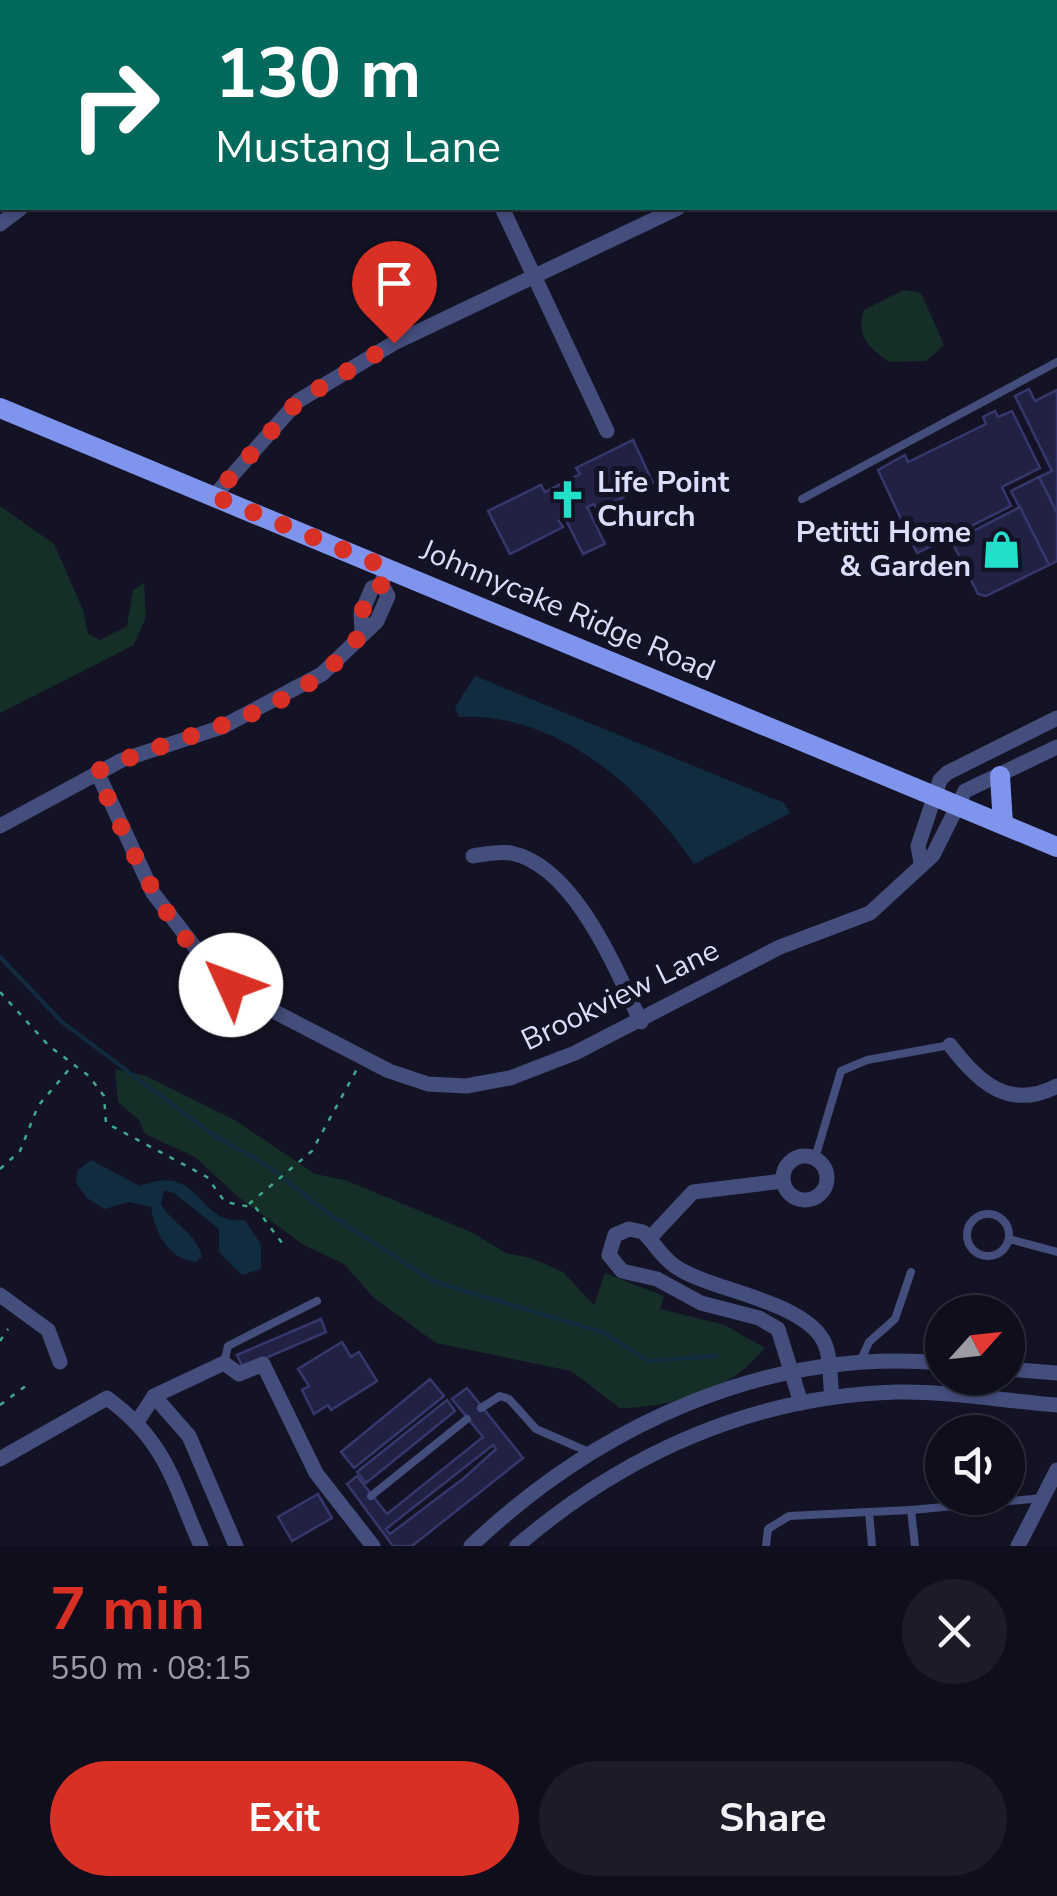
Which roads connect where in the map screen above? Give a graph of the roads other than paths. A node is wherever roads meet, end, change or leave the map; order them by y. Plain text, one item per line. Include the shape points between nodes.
1 (503, 210) edge
2 (674, 210) edge
3 (533, 276) junction
4 (1057, 362) edge
5 (0, 408) edge
6 (608, 431) dead end
7 (214, 496) junction
8 (802, 498) dead end
9 (384, 576) junction
10 (1057, 718) edge
11 (1057, 747) edge
12 (96, 772) junction
13 (1000, 776) junction
14 (935, 793) junction
15 (959, 803) junction
16 (1002, 824) junction
17 (0, 826) edge
18 (1057, 847) edge
19 (472, 856) dead end
20 (921, 862) junction
21 (641, 1022) junction
22 (950, 1045) joint
23 (1057, 1086) edge
24 (815, 1158) junction
25 (783, 1181) junction
26 (650, 1238) junction
27 (1009, 1239) junction
28 (1057, 1252) edge
29 (912, 1272) dead end
30 (0, 1295) edge
31 (317, 1302) dead end
32 (60, 1362) dead end
33 (860, 1362) junction
34 (224, 1363) junction
35 (925, 1363) edge
36 (828, 1366) junction
37 (1025, 1370) edge
38 (793, 1371) junction
39 (1057, 1373) edge
40 (154, 1396) junction
41 (832, 1397) junction
42 (802, 1403) junction
43 (1057, 1406) edge
44 (481, 1408) dead end
45 (467, 1419) dead end
46 (137, 1422) junction
47 (588, 1452) junction
48 (0, 1459) edge
49 (1057, 1470) edge
50 (372, 1496) dead end
51 (1042, 1498) junction
52 (911, 1510) junction
53 (869, 1512) junction
54 (195, 1545) edge
55 (236, 1546) edge
56 (373, 1546) edge
57 (471, 1546) edge
58 (517, 1546) edge
59 (766, 1546) edge
60 (872, 1546) edge
61 (915, 1546) edge
62 (1018, 1546) edge

1 - 3 street
2 - 3 street
3 - 6 street
3 - 7 street via 394,343 298,401
4 - 8 lane
5 - 7 main road, Johnnycake Ridge Road
7 - 9 main road, Johnnycake Ridge Road
9 - 12 street via 388,596 377,621 322,674 259,709
9 - 14 main road, Johnnycake Ridge Road
10 - 14 street via 947,773
11 - 13 street
12 - 17 street
12 - 21 street, Brookview Lane via 153,894 214,972 363,1058 428,1084 488,1084
13 - 15 street via 965,791
13 - 16 main road
14 - 15 main road, Johnnycake Ridge Road
14 - 20 street via 918,846
15 - 16 main road, Johnnycake Ridge Road
15 - 20 street, Brookview Lane via 933,855
16 - 18 main road, Johnnycake Ridge Road
19 - 21 street via 513,854 561,884 597,934
20 - 21 street, Brookview Lane via 902,888 870,912 780,948
22 - 23 street via 978,1081 1022,1096
22 - 24 lane via 842,1071
24 - 25 street via 790,1162
24 - 25 street via 827,1175 821,1194 802,1200
25 - 26 street via 693,1192
26 - 36 street via 684,1273 766,1300 800,1320 827,1347
26 - 38 street via 636,1229 615,1235 608,1248 612,1261 701,1302 769,1322
27 - 27 lane via 997,1255 984,1256 967,1236 977,1218 991,1214 1003,1220
27 - 28 lane
29 - 33 lane via 895,1319 869,1342
30 - 32 street via 48,1330
31 - 34 lane via 228,1346
33 - 35 street
33 - 36 street
34 - 40 street
34 - 56 street via 238,1374 263,1364 316,1473 354,1511
36 - 38 street
36 - 41 street
37 - 39 street
38 - 42 street
38 - 47 street via 706,1395
40 - 46 street
40 - 55 street via 189,1436
41 - 42 street
41 - 43 street via 900,1392
42 - 58 street via 736,1417 610,1475
44 - 47 lane via 500,1396 509,1399 536,1430
45 - 50 lane
46 - 48 street via 107,1398
46 - 54 street via 177,1479
47 - 57 street via 520,1499
49 - 51 street
51 - 52 lane
51 - 62 street
52 - 53 lane
52 - 61 lane
53 - 59 lane via 789,1516 768,1529
53 - 60 lane

